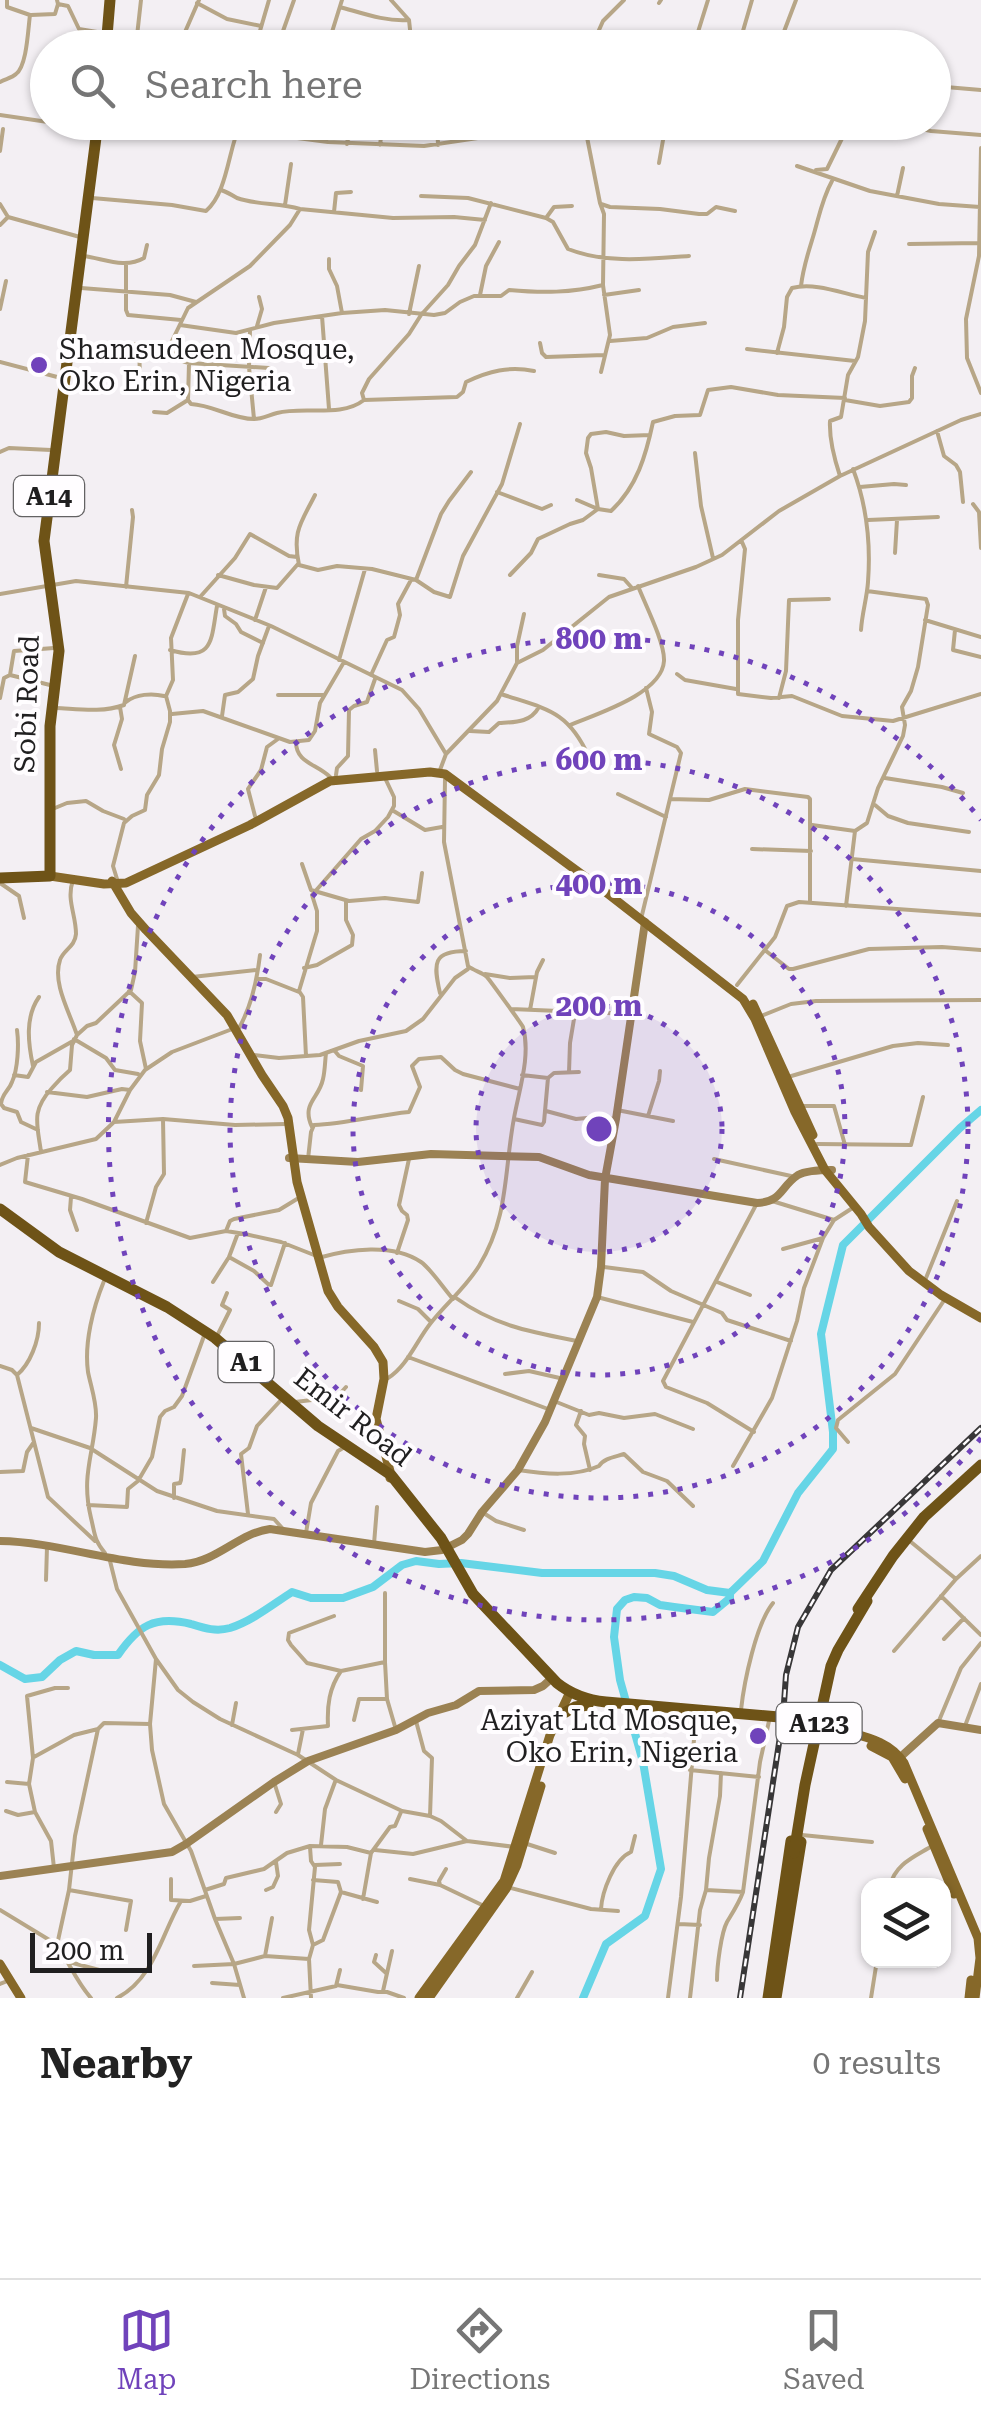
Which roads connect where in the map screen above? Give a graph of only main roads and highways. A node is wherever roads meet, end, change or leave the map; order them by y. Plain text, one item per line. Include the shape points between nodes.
1 (110, 0) edge
2 (108, 30) edge
3 (95, 140) edge
4 (380, 773) junction
5 (50, 874) junction
6 (0, 878) edge
7 (109, 881) junction
8 (644, 919) junction
9 (234, 1030) junction
10 (291, 1158) junction
11 (828, 1170) junction
12 (0, 1211) edge
13 (871, 1225) junction
14 (316, 1256) junction
15 (981, 1315) edge
16 (286, 1401) junction
17 (981, 1468) edge
18 (387, 1475) junction
19 (896, 1558) junction
20 (563, 1690) junction
21 (588, 1705) junction
22 (606, 1705) junction
23 (633, 1706) junction
24 (562, 1713) junction
25 (818, 1727) junction
26 (520, 1845) junction
27 (789, 1894) junction
28 (977, 1939) edge
29 (452, 1960) junction
30 (0, 1964) edge
31 (5, 1982) edge
32 (21, 1998) edge
33 (420, 1998) edge
34 (430, 1998) edge
35 (768, 1998) edge
36 (776, 1998) edge
37 (972, 1998) edge

1 - 2 highway
3 - 5 highway, Sobi Road / A14 via 44,540 58,648
4 - 7 main road via 319,785 138,878
4 - 7 main road via 313,782 256,816
4 - 8 main road via 442,772
5 - 6 highway
5 - 7 main road
5 - 7 main road
7 - 9 main road via 138,926
7 - 9 main road
8 - 11 main road via 743,1000
8 - 11 main road via 736,985 760,1016
9 - 10 main road via 280,1108
9 - 10 main road via 286,1112
10 - 14 main road
10 - 14 main road
11 - 13 main road
12 - 16 highway, Emir Road / A1 via 105,1279 167,1307
13 - 15 main road via 910,1265
13 - 15 main road via 909,1271
14 - 18 main road via 338,1308 380,1356 376,1420
16 - 18 highway, Emir Road / A1
16 - 18 highway, Emir Road / A1
17 - 19 highway
17 - 19 highway via 924,1517
18 - 20 highway, Emir Road / A1 via 451,1561 468,1596
19 - 25 highway via 835,1660
19 - 27 highway, A123, bridge via 834,1668
20 - 21 highway, A1
20 - 22 highway, A1
20 - 24 highway
21 - 22 highway, A1
21 - 24 highway
22 - 23 highway, A1
23 - 25 highway, A1
23 - 25 highway, A1
24 - 26 main road
25 - 27 highway, A123
25 - 27 highway, A123 via 794,1825
25 - 28 main road via 888,1745
26 - 29 main road
26 - 29 main road via 507,1887
27 - 35 highway, A123
27 - 36 highway, A123
28 - 37 main road
29 - 33 main road
29 - 34 main road
30 - 31 main road
31 - 32 main road

